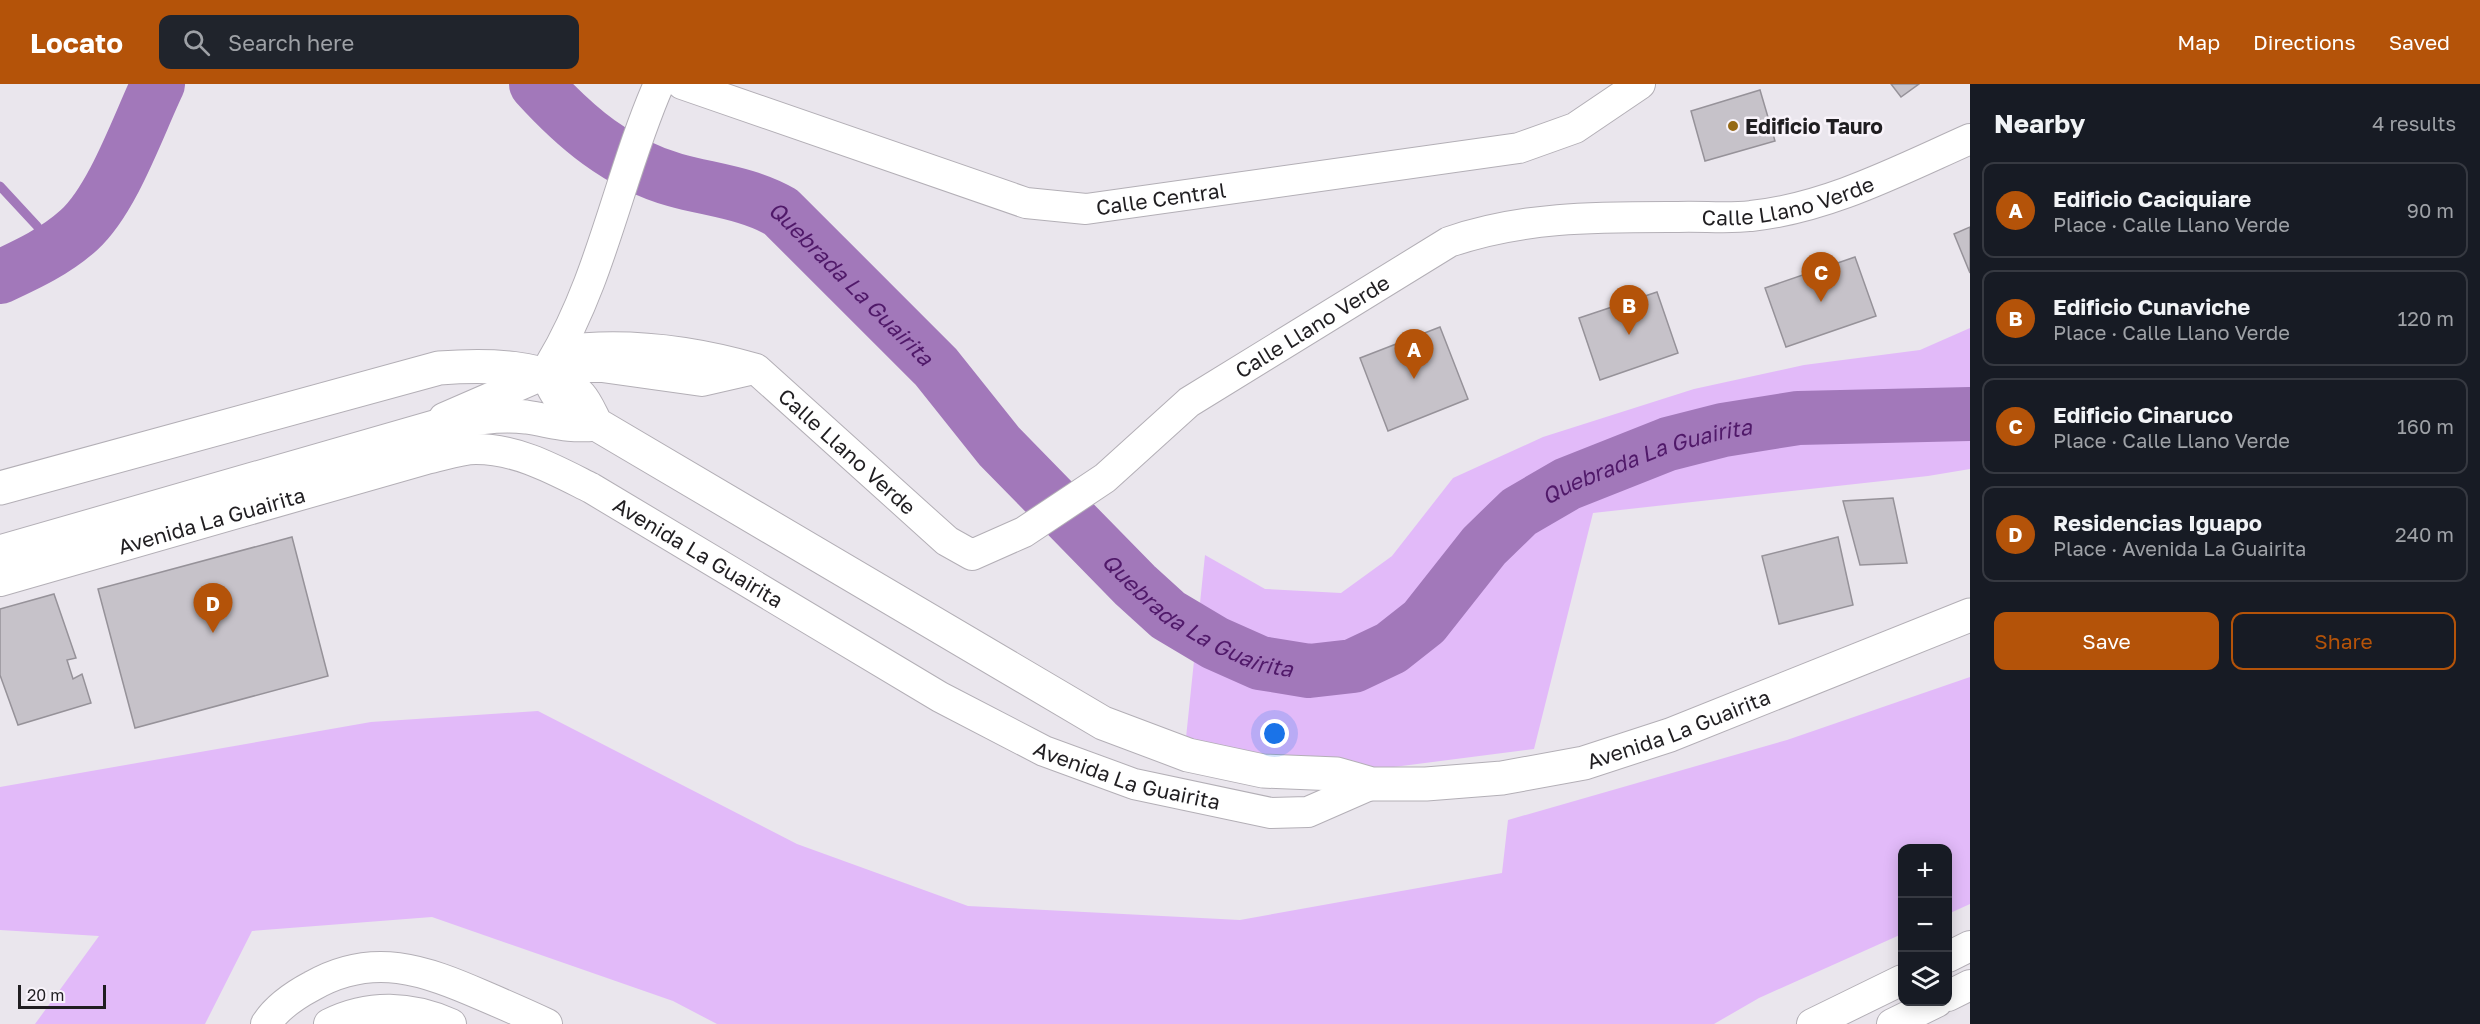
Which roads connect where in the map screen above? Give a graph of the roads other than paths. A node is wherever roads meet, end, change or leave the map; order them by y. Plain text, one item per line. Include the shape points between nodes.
1 (659, 84) edge
2 (682, 84) edge
3 (1640, 84) edge
4 (1970, 139) edge
5 (552, 362) junction
6 (596, 424) junction
7 (400, 437) junction
8 (0, 488) edge
9 (0, 552) edge
10 (0, 581) edge
11 (1970, 615) edge
12 (1372, 784) junction
13 (1970, 946) edge
14 (1952, 955) edge
15 (1898, 982) edge
16 (1970, 985) edge
17 (1952, 994) edge
18 (1929, 1006) edge
19 (1824, 1022) edge
20 (266, 1024) edge
21 (330, 1024) edge
22 (451, 1024) edge
23 (547, 1024) edge
24 (1892, 1024) edge

1 - 5 street via 589,281
2 - 3 street, Calle Central via 1026,203 1086,210 1519,148 1575,128
4 - 5 street, Calle Llano Verde via 1828,198 1752,216 1575,217 1484,230 1449,242 1189,402 1105,478 1024,532 972,555 959,550 756,369 702,381 602,367 575,368
5 - 6 street, Avenida La Guairita
5 - 7 street, Calle Llano Verde
5 - 8 street, Avenida La Guairita via 439,368
6 - 7 street, Avenida La Guairita via 570,427 526,417 484,416
6 - 12 street, Avenida La Guairita via 1103,723 1188,755 1225,764 1263,771 1337,774
7 - 9 street, Avenida La Guairita
10 - 12 street, Avenida La Guairita via 426,459 475,449 509,454 544,464 591,488 940,697 1044,752 1134,784 1270,813 1308,812
11 - 12 street, Avenida La Guairita via 1670,735 1584,763 1502,778
13 - 14 street
15 - 19 street
16 - 17 street
18 - 24 street
20 - 23 street via 296,994 341,972 371,966 426,973
21 - 22 street via 345,1016 397,1008

